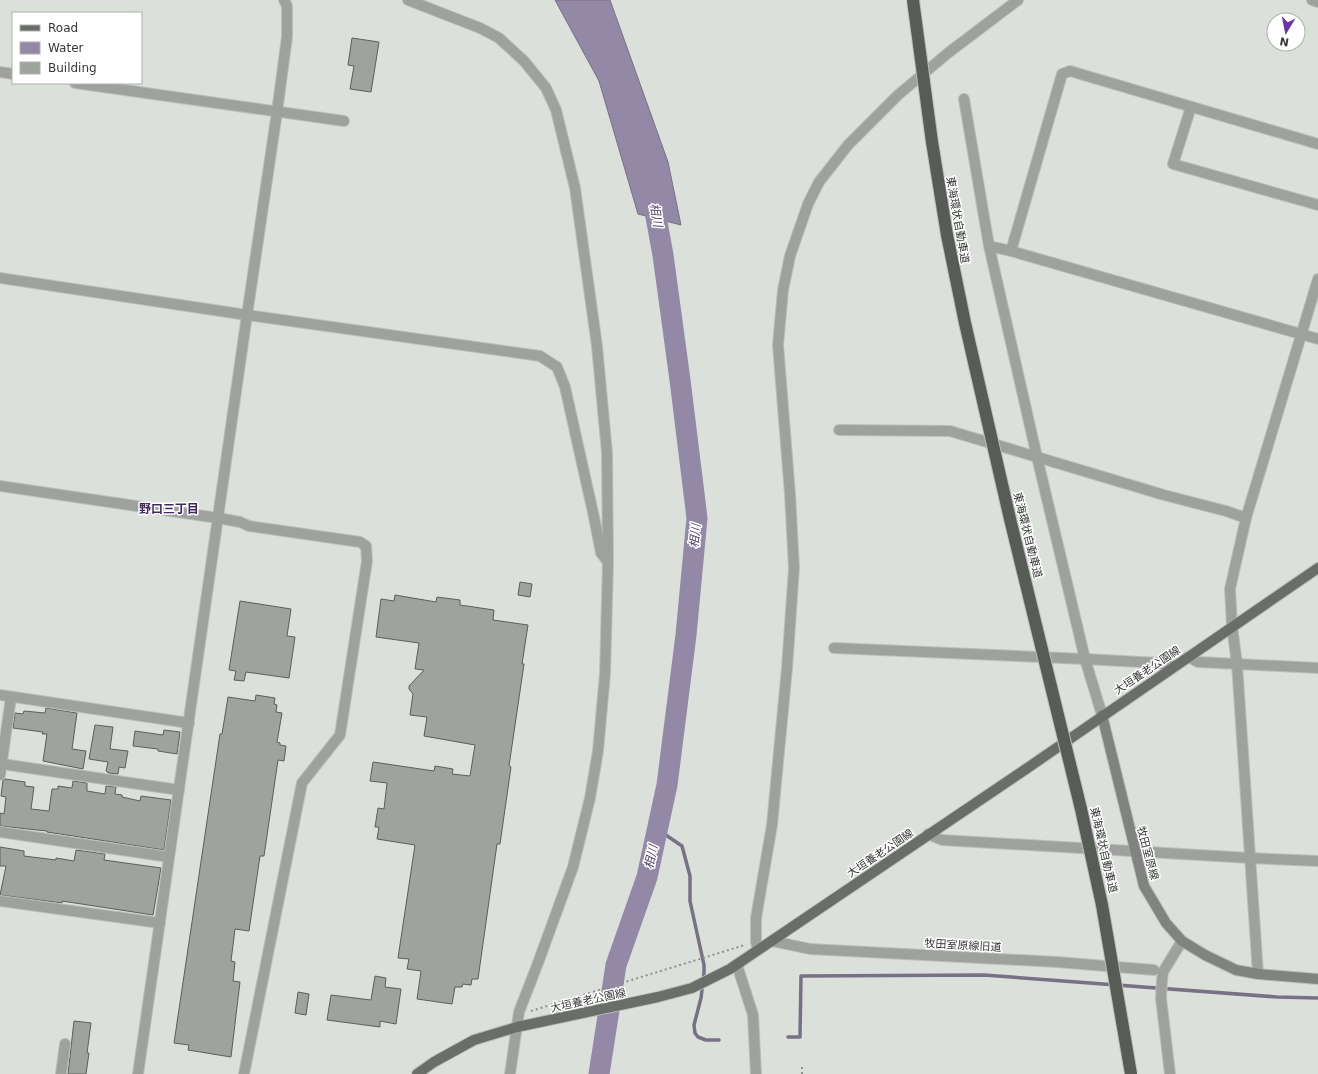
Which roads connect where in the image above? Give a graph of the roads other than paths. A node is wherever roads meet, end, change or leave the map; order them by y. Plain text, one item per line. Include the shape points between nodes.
1 (284, 0) edge
2 (408, 0) edge
3 (913, 0) edge
4 (1018, 0) edge
5 (1312, 0) edge
6 (1318, 2) edge
7 (0, 72) edge
8 (12, 74) edge
9 (82, 84) edge
10 (964, 99) dead end
11 (1191, 107) junction
12 (277, 112) junction
13 (344, 121) dead end
14 (1318, 144) edge
15 (1318, 205) edge
16 (989, 246) junction
17 (1011, 251) junction
18 (0, 278) edge
19 (1318, 279) edge
20 (247, 315) junction
21 (1302, 334) junction
22 (1318, 339) edge
23 (839, 430) dead end
24 (1037, 457) junction
25 (0, 486) edge
26 (218, 518) junction
27 (1246, 518) junction
28 (608, 562) junction
29 (1318, 568) edge
30 (1232, 626) junction
31 (834, 648) dead end
32 (1188, 657) junction
33 (1085, 659) junction
34 (1237, 664) junction
35 (1174, 666) junction
36 (1318, 668) edge
37 (0, 695) edge
38 (11, 697) junction
39 (1102, 715) junction
40 (189, 723) junction
41 (2, 764) junction
42 (0, 775) edge
43 (179, 790) junction
44 (0, 832) edge
45 (928, 834) junction
46 (1134, 851) junction
47 (169, 857) junction
48 (1250, 858) junction
49 (1318, 861) edge
50 (0, 901) edge
51 (160, 923) junction
52 (772, 941) junction
53 (1182, 941) junction
54 (757, 946) junction
55 (733, 967) junction
56 (1154, 970) dead end
57 (1258, 974) junction
58 (1318, 979) edge
59 (520, 1026) junction
60 (65, 1044) dead end
61 (62, 1074) edge
62 (138, 1074) edge
63 (244, 1074) edge
64 (417, 1074) edge
65 (510, 1074) edge
66 (756, 1074) edge
67 (1130, 1074) edge
68 (1170, 1074) edge

1 - 12 street via 287,6 287,36
2 - 28 street via 499,38 524,61 546,88 556,110 575,188 598,346 607,453
3 - 67 highway, 東海環状自動車道, bridge via 947,235 1010,519 1099,890
4 - 54 street via 898,95 848,146 819,182 808,204 790,256 783,290 778,345 794,568 772,825 756,918
5 - 6 street
7 - 8 street
9 - 12 street
10 - 16 street
11 - 14 street
11 - 15 street via 1173,164
11 - 17 street via 1070,71 1062,74
12 - 13 street
12 - 20 street
16 - 17 street
16 - 24 street
17 - 21 street
18 - 20 street
19 - 21 street
20 - 26 street
20 - 28 street via 540,356 557,367 566,387 601,553
21 - 22 street
21 - 27 street
23 - 24 street via 950,431
24 - 27 street
24 - 33 street
25 - 26 street
26 - 40 street
26 - 63 street via 250,526 360,542 366,546 367,561 340,735 302,783
27 - 30 street via 1230,589
28 - 59 street via 605,674 598,751 590,798 573,867 518,1015
29 - 30 main road, 大垣養老公園線
30 - 32 main road, 大垣養老公園線
30 - 34 street
31 - 33 street
32 - 34 street via 1198,662
32 - 35 main road, 大垣養老公園線
33 - 35 street
33 - 39 street
34 - 36 street
34 - 48 street
35 - 39 main road, 大垣養老公園線
37 - 38 street
38 - 40 street
38 - 41 street
39 - 45 main road, 大垣養老公園線
39 - 46 main road, 牧田室原線
40 - 43 street
41 - 42 street
41 - 43 street
43 - 47 street
44 - 47 street
45 - 46 street via 942,840
45 - 52 main road, 大垣養老公園線
46 - 48 street
46 - 53 main road, 牧田室原線 via 1144,886 1166,923
47 - 51 street
48 - 49 street
48 - 57 street
50 - 51 street
51 - 62 street
52 - 54 main road, 大垣養老公園線
52 - 56 street, 牧田室原線旧道 via 810,949 1057,962
53 - 57 main road, 牧田室原線 via 1236,970
53 - 68 street via 1163,972 1162,980 1161,998
54 - 55 main road, 大垣養老公園線
55 - 59 main road, 大垣養老公園線 via 692,988
55 - 66 street via 753,1015
57 - 58 main road, 牧田室原線
59 - 64 main road, 大垣養老公園線 via 474,1040
59 - 65 street
60 - 61 street

